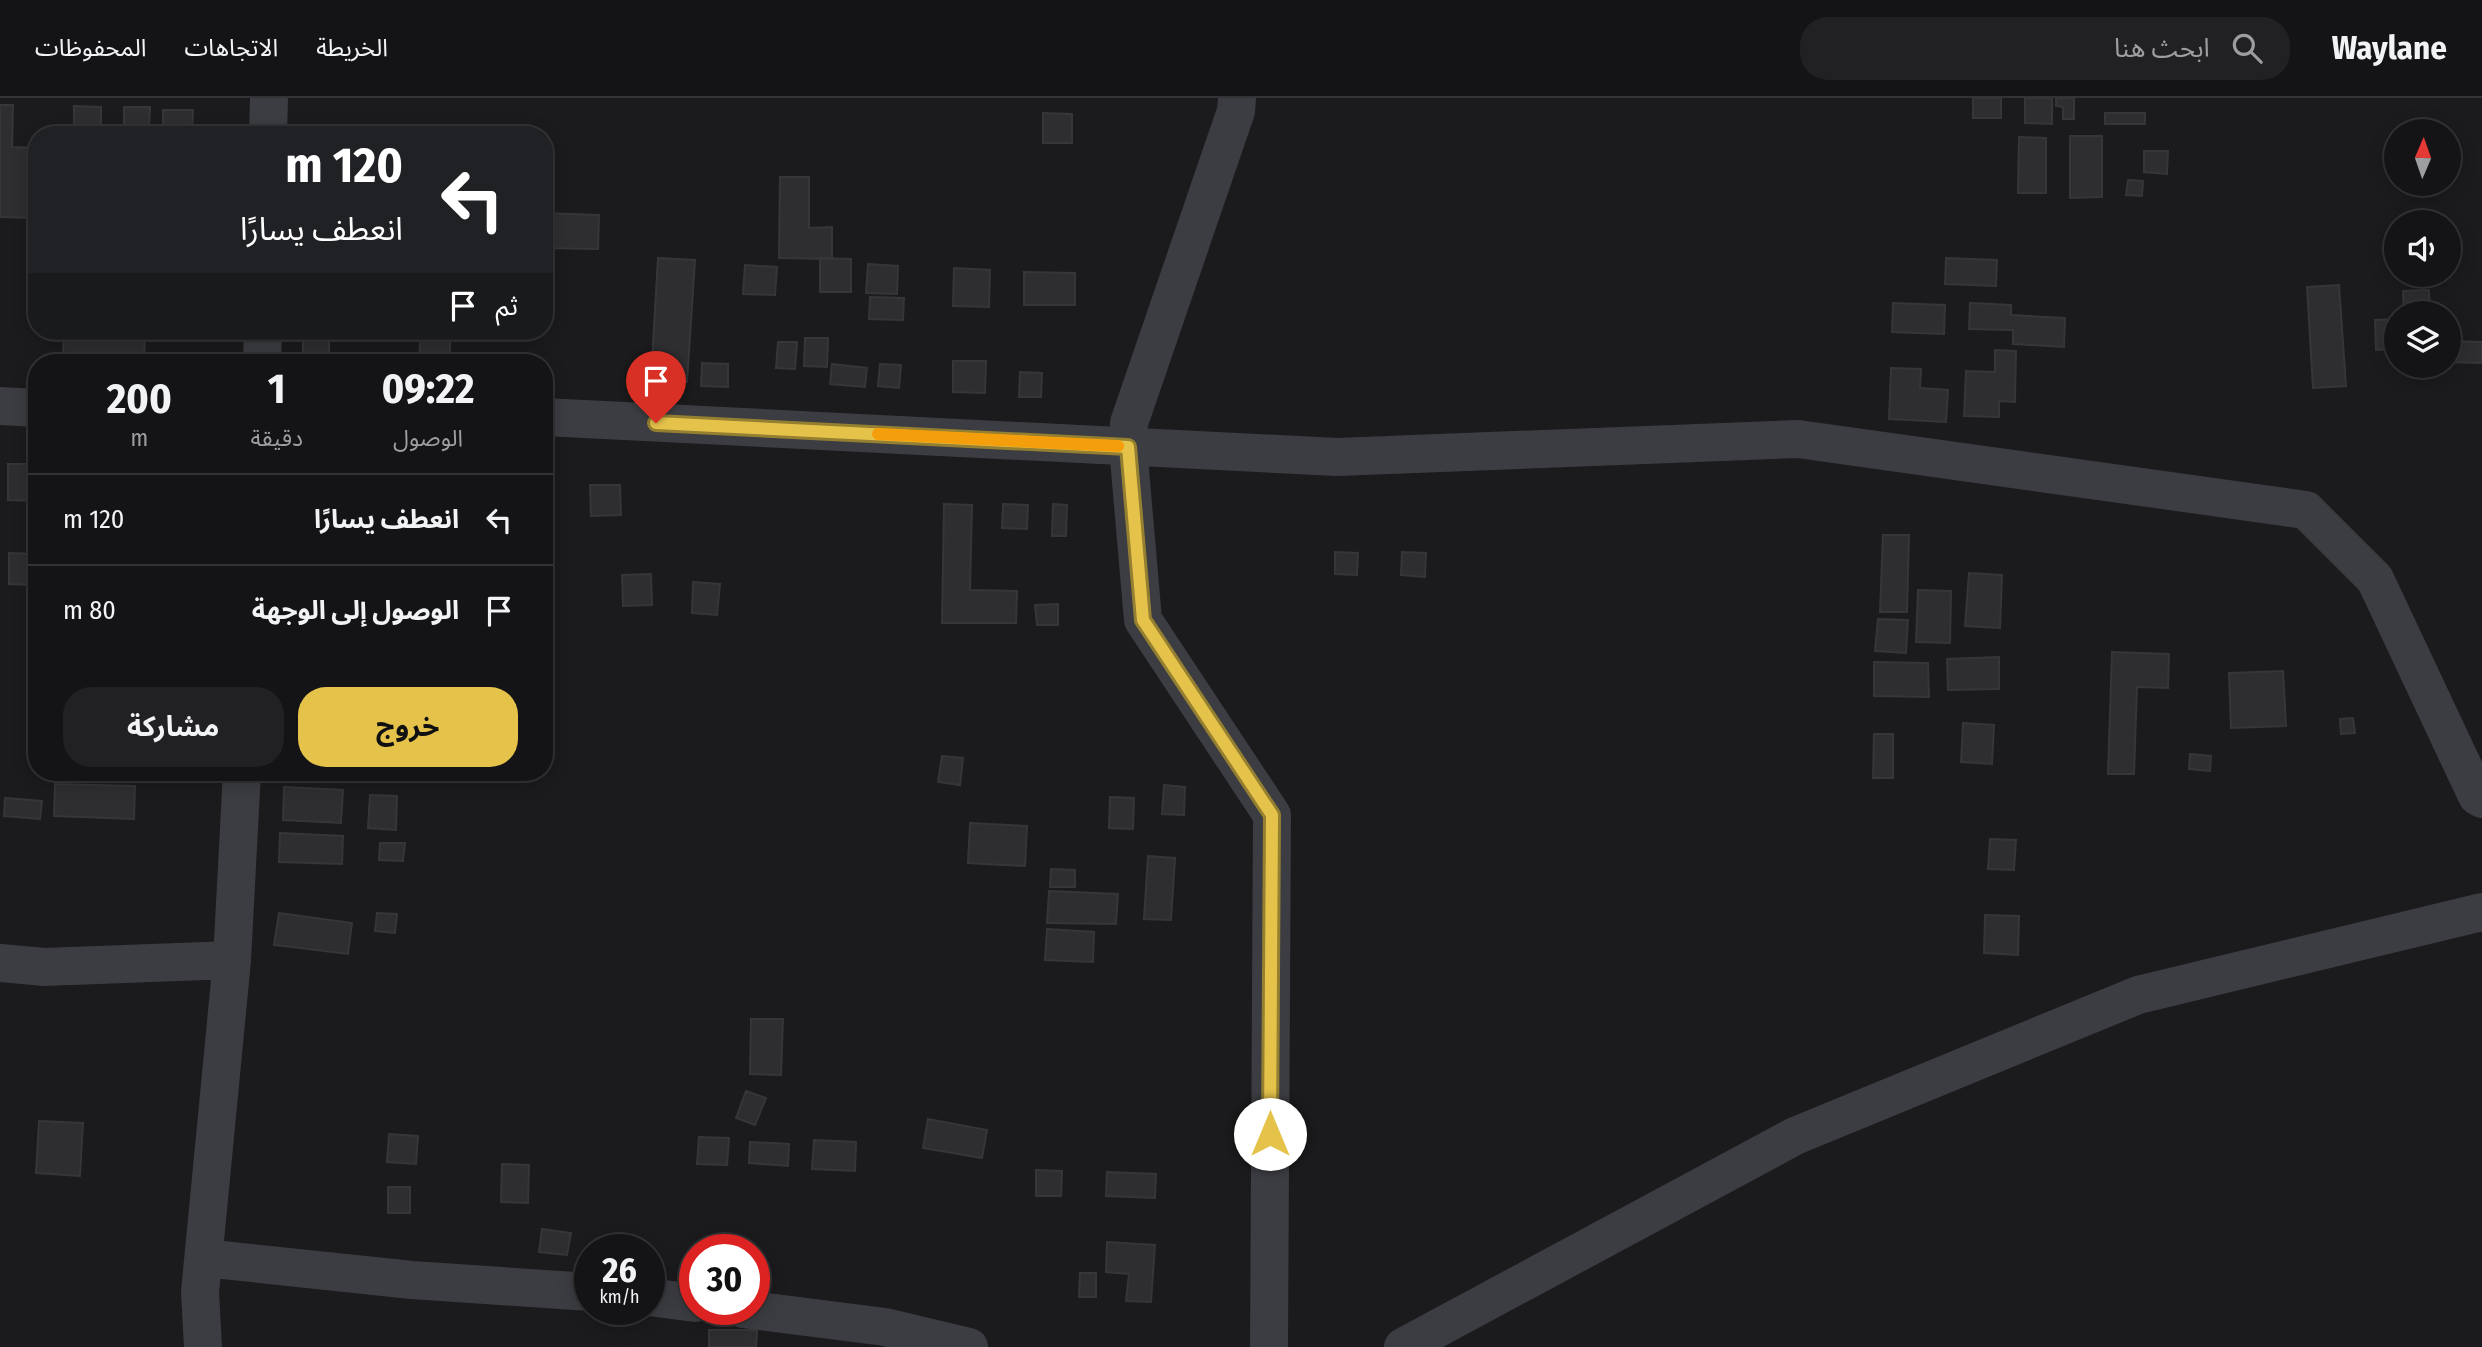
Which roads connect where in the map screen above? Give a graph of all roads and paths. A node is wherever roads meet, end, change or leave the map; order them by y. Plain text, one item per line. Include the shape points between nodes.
1 (269, 98) edge
2 (1237, 98) edge
3 (268, 126) edge
4 (0, 406) edge
5 (28, 408) edge
6 (553, 417) edge
7 (1128, 447) junction
8 (242, 781) edge
9 (2482, 799) edge
10 (2482, 912) edge
11 (232, 960) junction
12 (0, 963) edge
13 (204, 1258) junction
14 (574, 1292) edge
15 (770, 1312) edge
16 (203, 1347) edge
17 (969, 1347) edge
18 (1269, 1347) edge
19 (1403, 1347) edge

1 - 3 street
2 - 7 street via 1129,423
4 - 5 street
6 - 7 street
7 - 9 street via 1337,457 1798,439 2306,510 2375,579
7 - 18 street via 1143,620 1272,815
8 - 11 street
10 - 19 street via 2138,995 1795,1136
11 - 12 street via 44,967
11 - 13 street
13 - 14 street
13 - 16 street via 200,1292
15 - 17 street via 885,1326

